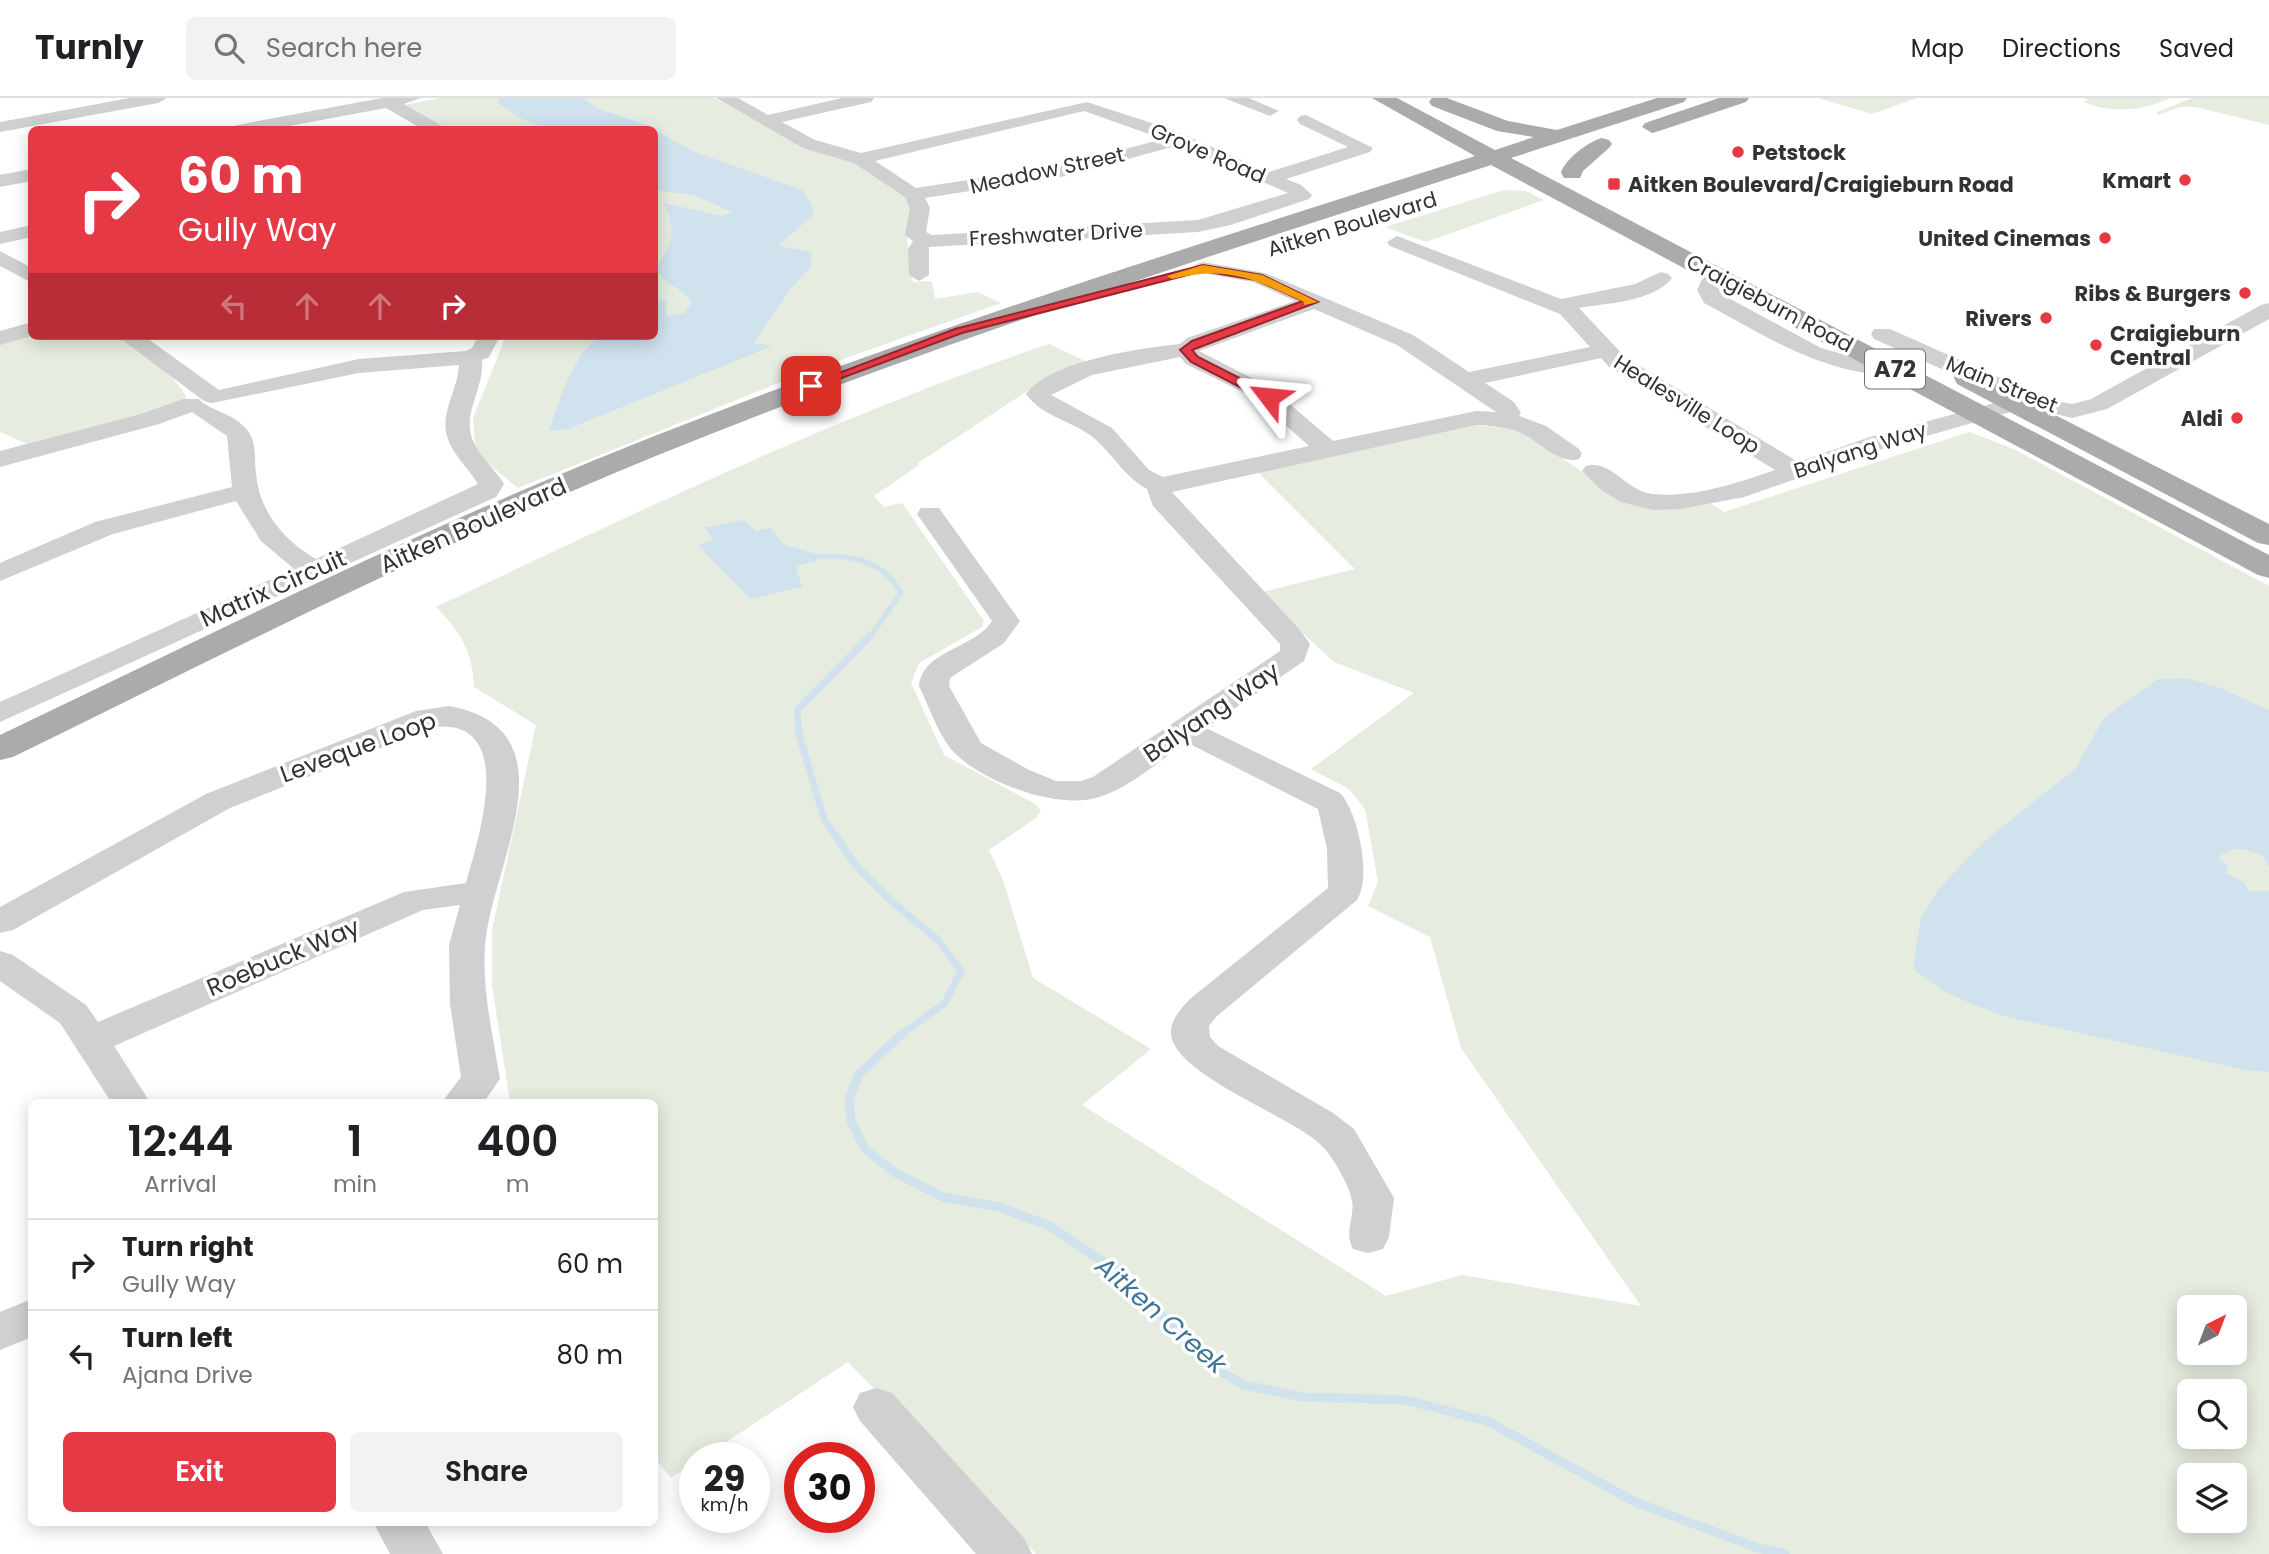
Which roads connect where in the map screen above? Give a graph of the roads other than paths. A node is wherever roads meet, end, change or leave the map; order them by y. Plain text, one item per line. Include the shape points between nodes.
1 (157, 98) edge
2 (295, 98) edge
3 (412, 98) edge
4 (725, 98) edge
5 (866, 98) edge
6 (1233, 98) edge
7 (1382, 98) edge
8 (1425, 98) edge
9 (1677, 98) edge
10 (1739, 98) edge
11 (389, 102) junction
12 (1087, 103) edge
13 (1273, 105) edge
14 (321, 116) junction
15 (768, 120) junction
16 (1306, 120) dead end
17 (261, 126) edge
18 (279, 126) edge
19 (431, 126) edge
20 (0, 127) edge
21 (1560, 135) junction
22 (1179, 139) junction
23 (1466, 141) junction
24 (1493, 156) junction
25 (860, 159) junction
26 (1519, 159) junction
27 (28, 173) edge
28 (1562, 173) junction
29 (1435, 175) junction
30 (0, 178) edge
31 (1268, 178) junction
32 (1492, 180) junction
33 (1596, 186) dead end
34 (913, 194) junction
35 (1302, 195) joint
36 (1621, 199) dead end
37 (1419, 204) dead end
38 (1348, 228) dead end
39 (28, 232) edge
40 (0, 238) edge
41 (924, 240) junction
42 (1397, 242) dead end
43 (0, 257) edge
44 (1257, 266) junction
45 (28, 274) edge
46 (919, 275) dead end
47 (1661, 278) dead end
48 (1312, 302) junction
49 (1562, 305) junction
50 (2269, 310) edge
51 (2269, 320) edge
52 (28, 330) edge
53 (958, 331) junction
54 (1882, 334) junction
55 (0, 338) edge
56 (136, 340) edge
57 (487, 340) edge
58 (1185, 350) junction
59 (1605, 350) junction
60 (470, 357) junction
61 (1466, 380) junction
62 (209, 403) junction
63 (2018, 404) junction
64 (1979, 414) junction
65 (1500, 415) junction
66 (2087, 439) junction
67 (1328, 450) junction
68 (0, 460) edge
69 (1796, 471) junction
70 (1167, 484) junction
71 (246, 491) junction
72 (923, 518) dead end
73 (2269, 536) edge
74 (2269, 568) edge
75 (313, 569) junction
76 (0, 573) edge
77 (0, 713) edge
78 (1185, 730) junction
79 (0, 749) edge
80 (478, 892) junction
81 (0, 922) edge
82 (0, 963) edge
83 (92, 1040) junction
84 (129, 1099) edge
85 (465, 1099) edge
86 (1368, 1237) dead end
87 (28, 1319) edge
88 (0, 1332) edge
89 (876, 1407) dead end
90 (400, 1526) edge
91 (418, 1554) edge
92 (1007, 1554) edge

1 - 20 street
2 - 14 street
3 - 11 street
4 - 15 street
5 - 15 street
6 - 13 street via 1251,105
7 - 23 main road, Craigieburn Road / A72
8 - 21 main road via 1504,127
8 - 26 main road, Craigieburn Road / A72
9 - 21 main road, Aitken Boulevard
10 - 28 main road via 1602,144
11 - 14 street
11 - 19 street
12 - 22 street, Grove Road
12 - 25 street
14 - 17 street
14 - 18 street
15 - 25 street via 809,144
16 - 31 street via 1364,148
21 - 26 main road, Aitken Boulevard
22 - 31 street, Grove Road
22 - 34 street, Meadow Street via 1066,170
23 - 24 main road, Craigieburn Road / A72
23 - 29 main road via 1455,159
24 - 26 main road, Craigieburn Road / A72
24 - 29 main road, Aitken Boulevard
25 - 34 street
26 - 28 main road, Craigieburn Road / A72
26 - 28 main road, Aitken Boulevard
26 - 32 main road, Aitken Boulevard
27 - 30 street
28 - 32 main road via 1537,187
28 - 33 main road, Craigieburn Road / A72
28 - 64 main road, Craigieburn Road / A72 via 1714,273
29 - 53 main road, Aitken Boulevard
31 - 35 street, Grove Road
32 - 37 main road, Aitken Boulevard
34 - 41 street via 920,208 915,235
35 - 41 street, Freshwater Drive via 1198,226
36 - 54 main road, Craigieburn Road / A72
38 - 44 main road, Aitken Boulevard
39 - 40 street
41 - 46 street via 918,250
42 - 49 street, Healesville Loop
43 - 45 street
44 - 48 street
44 - 53 main road, Aitken Boulevard via 1203,268
47 - 49 street via 1641,289
48 - 58 street
48 - 61 street via 1414,345
49 - 59 street, Healesville Loop
50 - 54 street, Main Street via 2099,404 2072,411 2044,406
51 - 66 street, Main Street via 2090,419 2082,430
52 - 55 street
53 - 79 main road, Aitken Boulevard via 552,489
54 - 63 main road, Craigieburn Road / A72
56 - 62 street via 165,359
57 - 60 street via 481,352
58 - 67 street via 1194,359 1264,393
58 - 70 street via 1096,367 1039,391 1044,401 1103,433 1140,475
59 - 61 street
59 - 69 street, Healesville Loop via 1617,362
60 - 62 street via 372,364
60 - 75 street, Matrix Circuit via 473,370 457,417 458,433 474,465 489,479 490,488
61 - 65 street
62 - 68 street
62 - 71 street via 243,442
63 - 64 street, Balyang Way
63 - 66 main road, Craigieburn Road / A72
64 - 69 street, Balyang Way
64 - 74 main road, Craigieburn Road / A72
65 - 67 street, Balyang Way
65 - 69 street, Balyang Way via 1570,454 1615,488 1642,500 1664,503 1702,497
66 - 73 main road, Craigieburn Road / A72
67 - 70 street, Balyang Way
70 - 78 street, Balyang Way via 1159,491 1162,500 1290,636 1296,650 1291,659
71 - 75 street via 273,538
71 - 76 street via 104,528
72 - 78 street, Balyang Way via 1006,621 1001,632 935,676 934,685 965,747 1038,786 1077,793 1104,784
75 - 77 street, Matrix Circuit
78 - 86 street via 1316,793 1336,812 1347,878 1345,892 1194,1016 1188,1032 1205,1055 1340,1139 1373,1198
80 - 81 street, Leveque Loop via 502,811 500,763 479,724 467,716 449,714 427,718 218,801
80 - 83 street, Roebuck Way via 416,900
80 - 85 street, Leveque Loop via 469,929 467,970 481,1079
82 - 83 street via 62,1005
83 - 84 street
87 - 88 street
89 - 92 street
90 - 91 street

